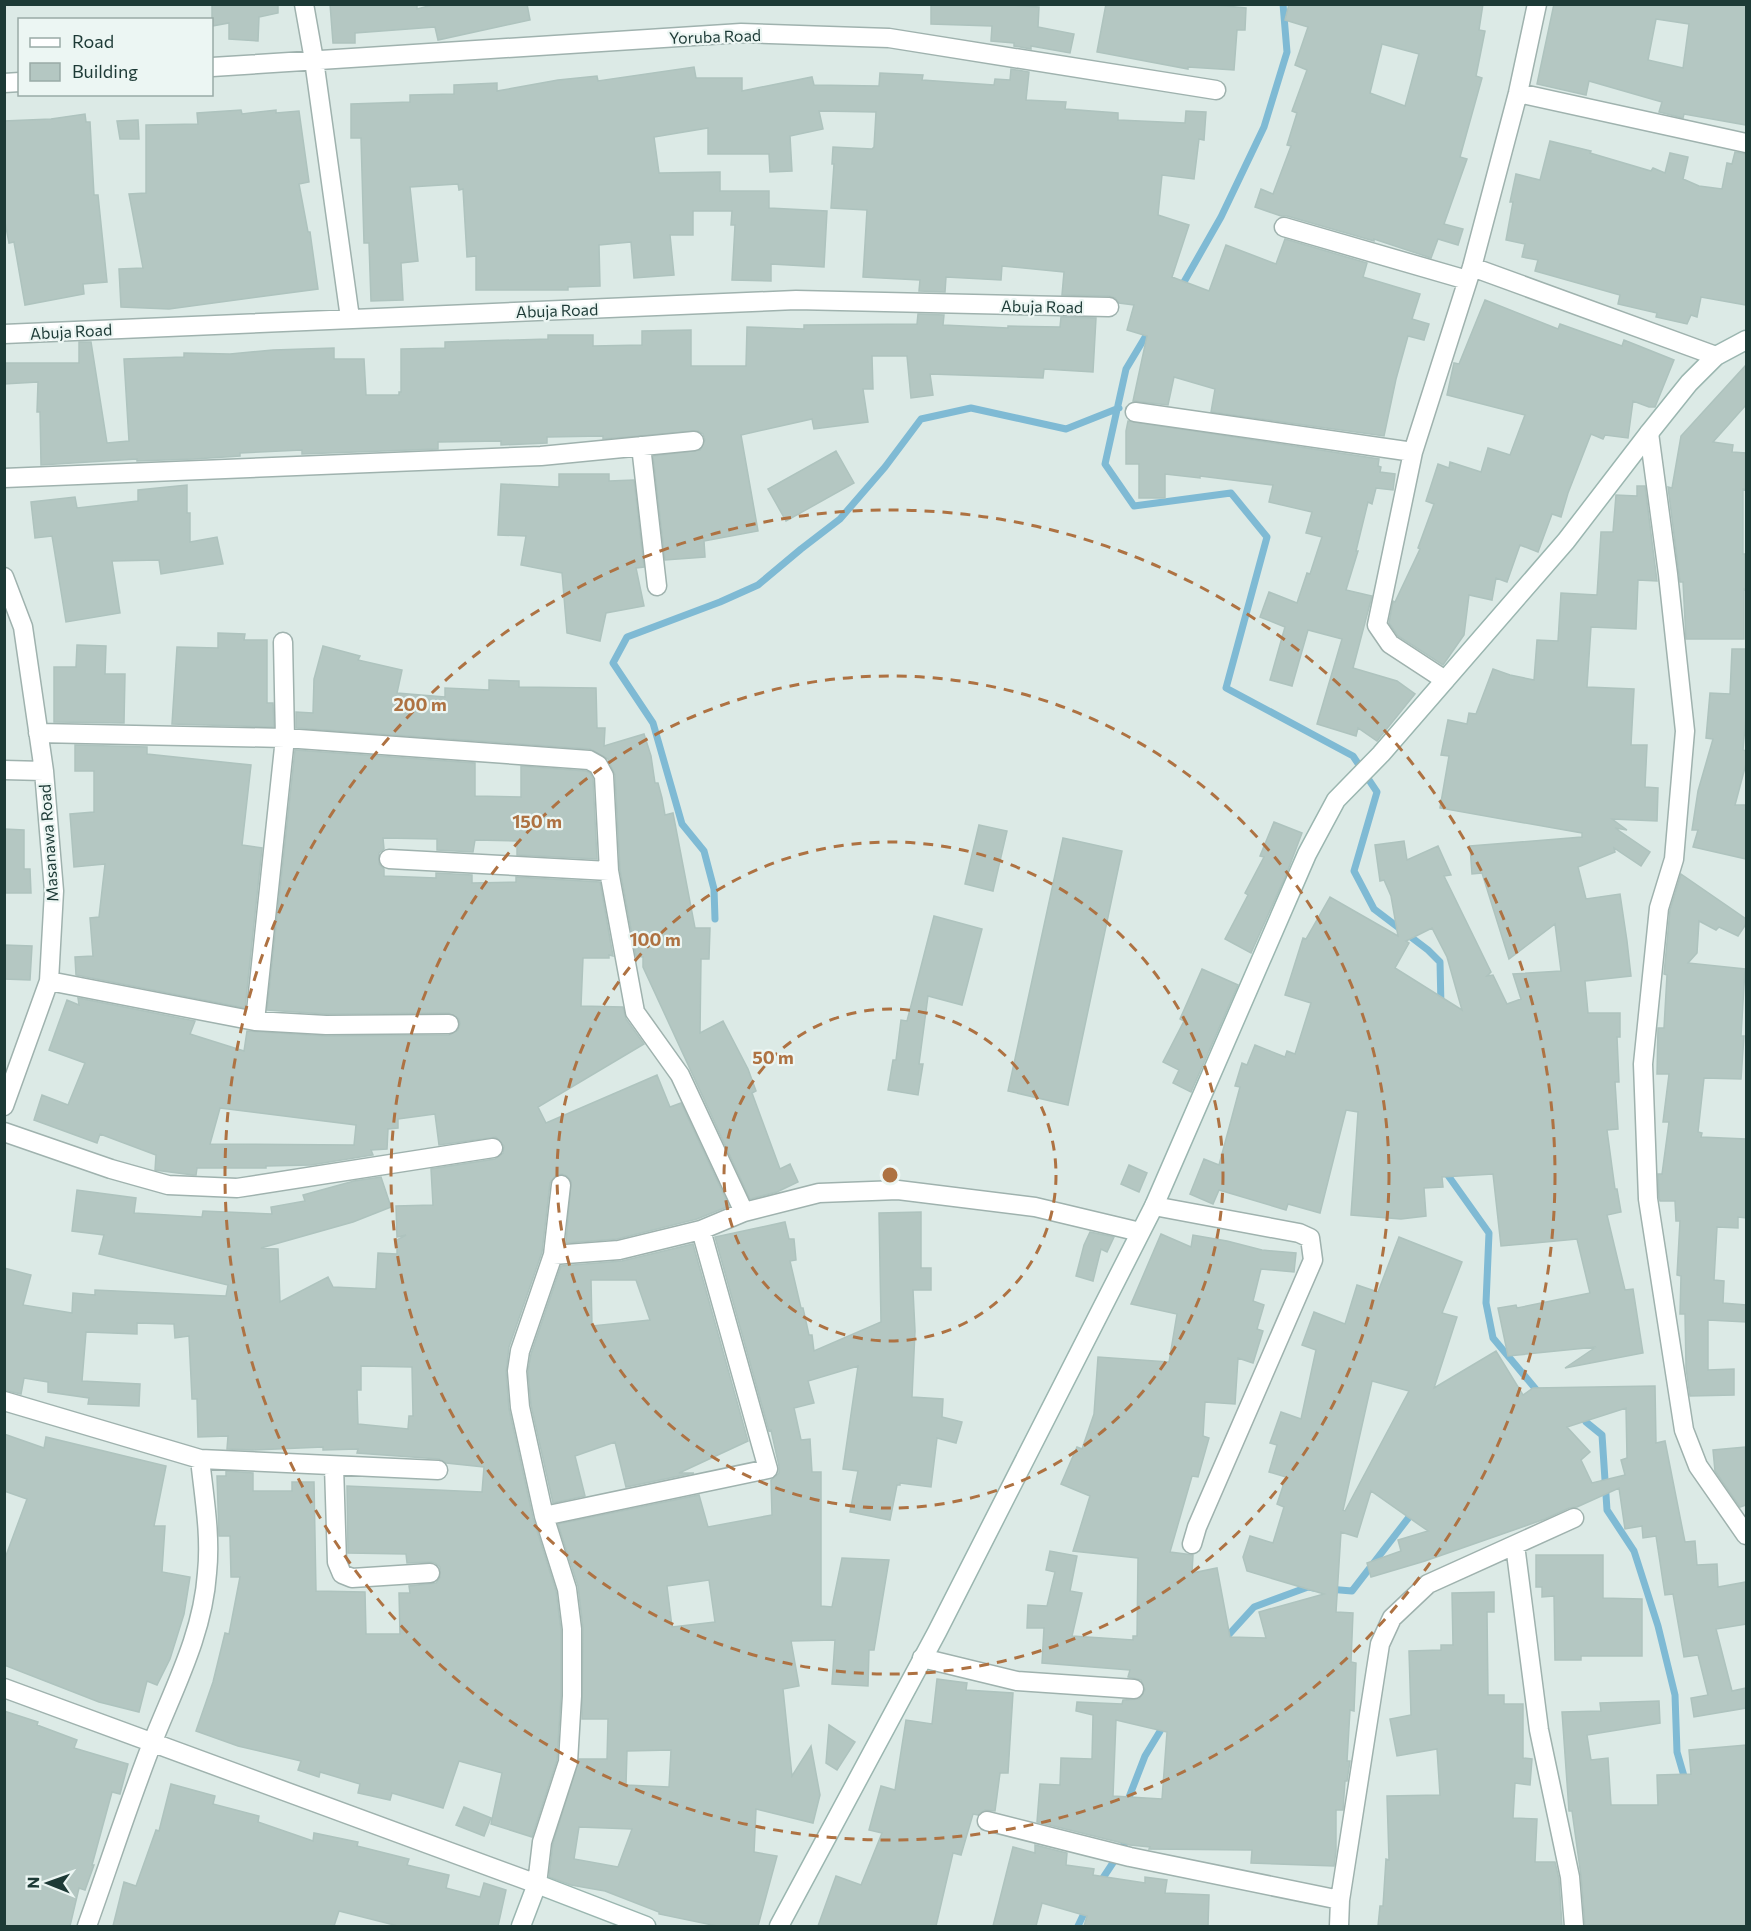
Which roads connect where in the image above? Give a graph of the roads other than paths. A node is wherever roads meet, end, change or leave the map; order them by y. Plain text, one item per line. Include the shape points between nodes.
1 (304, 4) edge
2 (1537, 4) edge
3 (314, 60) junction
4 (213, 68) edge
5 (1216, 90) dead end
6 (1518, 93) junction
7 (1746, 144) edge
8 (1284, 227) dead end
9 (1469, 273) junction
10 (1109, 308) dead end
11 (350, 318) junction
12 (4, 334) edge
13 (1746, 340) edge
14 (1716, 356) junction
15 (1135, 412) dead end
16 (1649, 433) junction
17 (694, 441) dead end
18 (641, 446) junction
19 (1413, 452) junction
20 (4, 478) edge
21 (4, 578) edge
22 (657, 586) dead end
23 (283, 642) dead end
24 (1445, 680) junction
25 (39, 733) junction
26 (285, 738) junction
27 (4, 770) edge
28 (44, 771) junction
29 (389, 858) dead end
30 (609, 871) junction
31 (49, 981) junction
32 (255, 1021) junction
33 (448, 1024) dead end
34 (4, 1106) edge
35 (4, 1132) edge
36 (493, 1148) dead end
37 (561, 1185) dead end
38 (1154, 1206) junction
39 (744, 1212) junction
40 (701, 1230) junction
41 (1140, 1232) junction
42 (553, 1255) junction
43 (4, 1401) edge
44 (200, 1459) junction
45 (334, 1466) junction
46 (438, 1470) dead end
47 (544, 1516) junction
48 (1574, 1518) dead end
49 (1746, 1535) edge
50 (1192, 1544) dead end
51 (1515, 1545) junction
52 (430, 1572) dead end
53 (922, 1658) junction
54 (4, 1688) edge
55 (1134, 1689) dead end
56 (152, 1743) junction
57 (987, 1821) dead end
58 (537, 1884) junction
59 (1340, 1900) junction
60 (87, 1926) edge
61 (521, 1926) edge
62 (646, 1926) edge
63 (779, 1926) edge
64 (1339, 1926) edge
65 (1574, 1926) edge

1 - 3 street
2 - 6 street
3 - 4 street, Yoruba Road
3 - 5 street, Yoruba Road via 741,33 889,38
3 - 11 street
6 - 7 street
6 - 9 street
8 - 9 street
9 - 14 street
9 - 19 street
10 - 11 street, Abuja Road via 796,300
11 - 12 street, Abuja Road
13 - 14 street
14 - 16 street
15 - 19 street
16 - 24 street via 1566,541
16 - 49 street via 1685,731 1674,859 1659,908 1643,1064 1648,1199 1684,1430 1698,1466
17 - 18 street
18 - 20 street via 529,456
18 - 22 street
19 - 24 street via 1377,625 1390,644
21 - 25 street, Masanawa Road via 25,636
23 - 26 street
24 - 38 street via 1336,800 1307,855
25 - 26 street
25 - 28 street, Masanawa Road
26 - 30 street via 589,760 598,765 604,776
26 - 32 street
27 - 28 street
28 - 31 street, Masanawa Road via 54,891
29 - 30 street
30 - 39 street via 635,1012 680,1075
31 - 32 street
31 - 34 street, Masanawa Road
32 - 33 street
35 - 36 street via 168,1185 237,1188
37 - 42 street
38 - 41 street
38 - 50 street via 1310,1238 1312,1260
39 - 40 street
39 - 41 street via 819,1193 898,1190 1035,1207
40 - 42 street via 619,1250
40 - 47 street via 768,1469
41 - 53 street
42 - 47 street via 520,1351 517,1371 520,1407
43 - 44 street
44 - 45 street
44 - 56 street via 209,1530 202,1614
45 - 46 street
45 - 52 street via 337,1562 342,1574 352,1578
47 - 58 street via 567,1589 572,1629 572,1696 568,1762 542,1842
48 - 51 street
51 - 59 street via 1428,1584 1392,1618 1380,1644
51 - 65 street via 1539,1730 1570,1877
53 - 55 street via 1017,1682
53 - 63 street
54 - 56 street
56 - 58 street
56 - 60 street
57 - 59 street via 1119,1854
58 - 61 street
58 - 62 street
59 - 64 street

